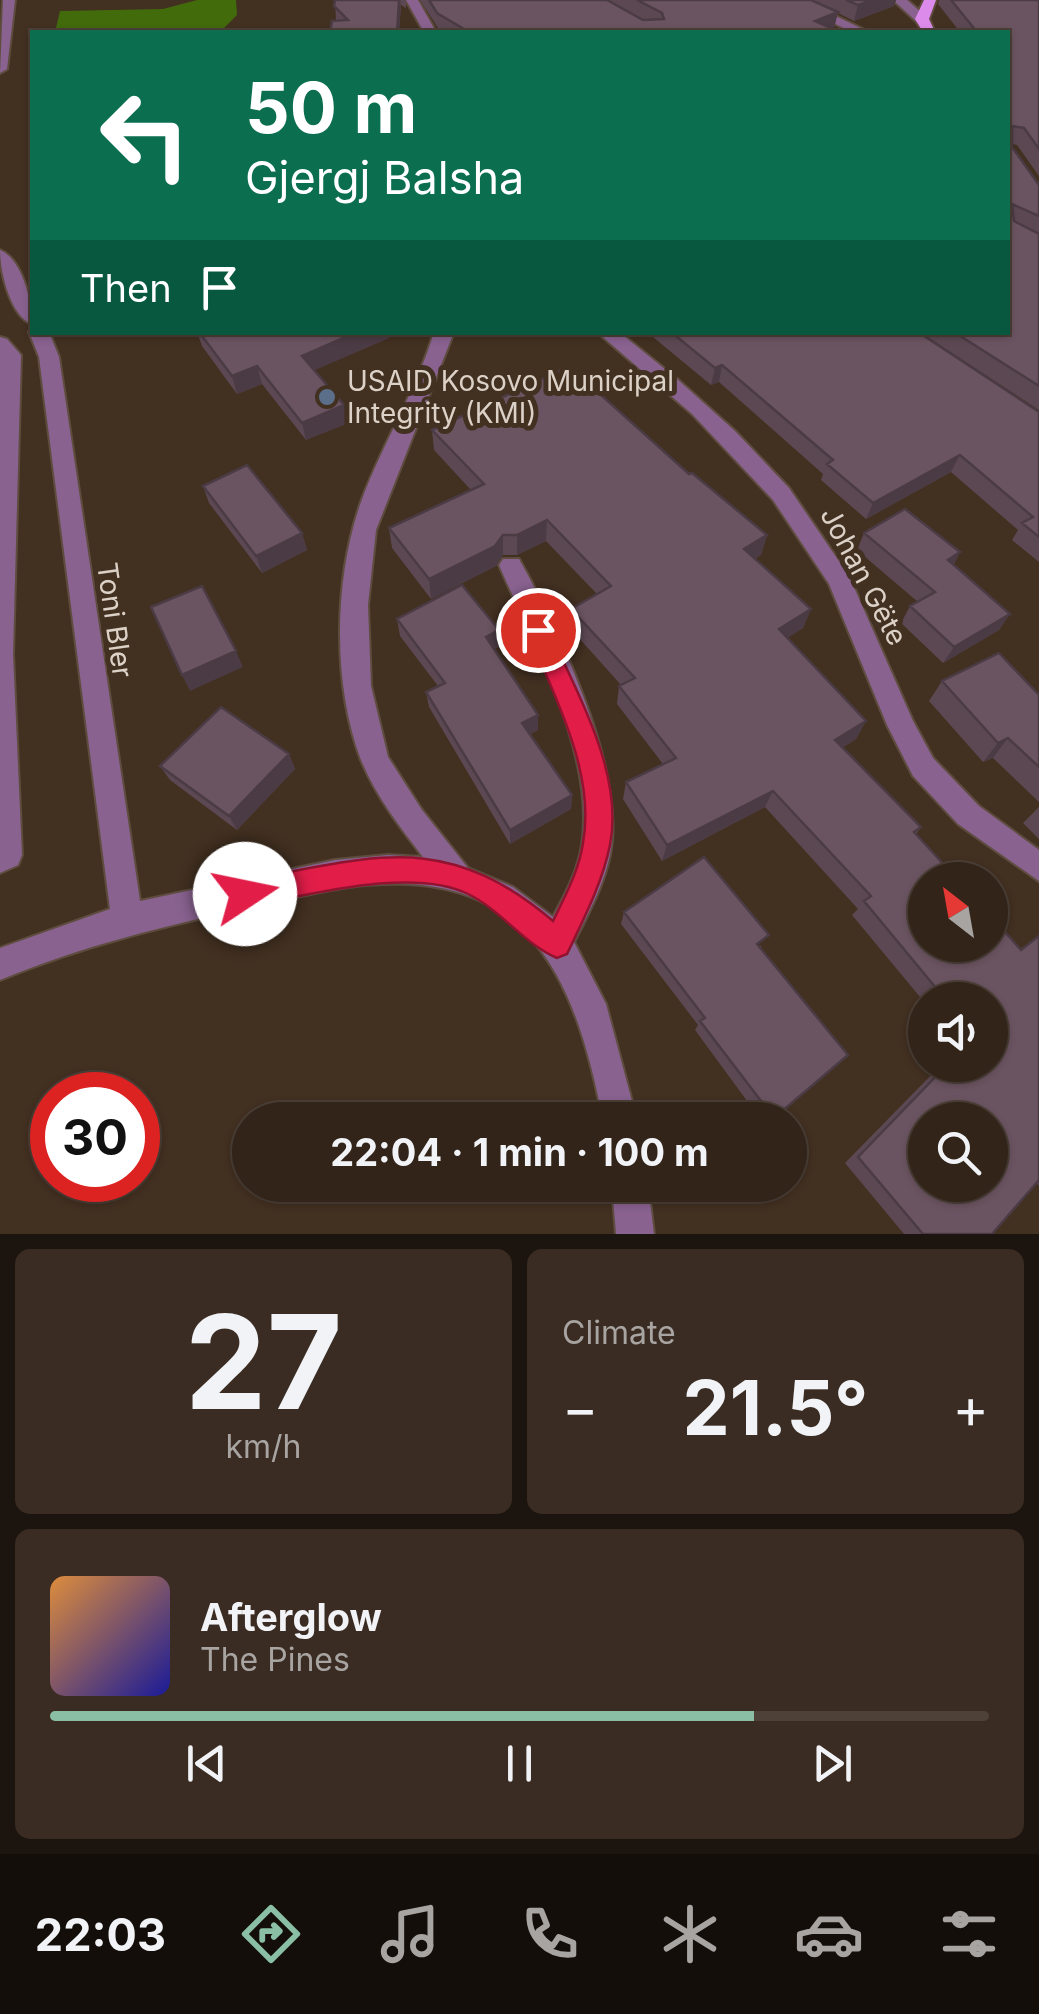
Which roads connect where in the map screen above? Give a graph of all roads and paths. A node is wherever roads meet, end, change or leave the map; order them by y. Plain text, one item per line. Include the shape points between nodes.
1 (9, 0) edge
2 (412, 0) edge
3 (791, 0) edge
4 (899, 0) edge
5 (930, 0) edge
6 (922, 18) junction
7 (430, 30) edge
8 (858, 30) edge
9 (928, 30) edge
10 (0, 69) edge
11 (0, 255) edge
12 (30, 314) edge
13 (40, 335) edge
14 (443, 335) edge
15 (610, 335) edge
16 (0, 343) edge
17 (510, 565) dead end
18 (1, 659) edge
19 (0, 858) edge
20 (1039, 867) edge
21 (457, 876) junction
22 (126, 917) junction
23 (557, 944) junction
24 (0, 964) edge
25 (616, 1102) edge
26 (632, 1202) edge
27 (635, 1234) edge

1 - 10 street
2 - 7 street
3 - 8 street
4 - 6 street
5 - 6 main road
6 - 9 main road
11 - 12 street
13 - 22 street, Toni Bler via 49,357
14 - 21 street via 372,504 356,563 352,619 370,742 386,783
15 - 20 street, Johan Gëte via 688,396 766,471 854,610 913,751 984,828
16 - 18 street via 12,355
17 - 23 street via 579,726 598,795 597,842
18 - 19 street via 7,855
21 - 22 street via 389,868
21 - 23 street via 519,911
22 - 24 street
23 - 25 street via 589,1003
26 - 27 street

